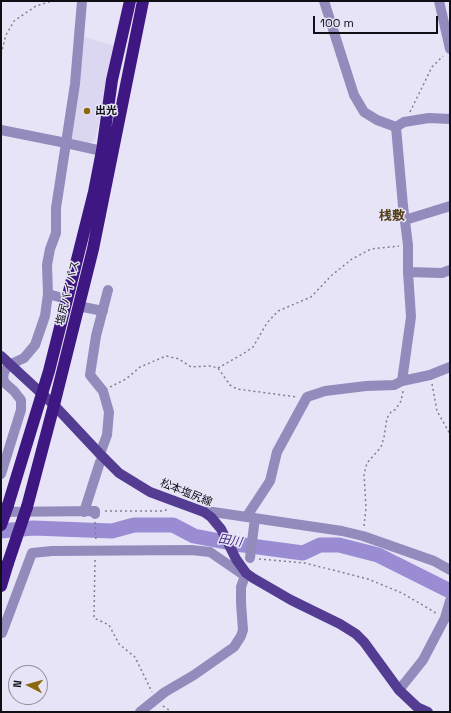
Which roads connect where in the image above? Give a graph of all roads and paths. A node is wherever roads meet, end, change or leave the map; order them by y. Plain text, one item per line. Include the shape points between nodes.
1 (52, 1) edge
2 (82, 1) edge
3 (130, 1) edge
4 (143, 1) edge
5 (324, 1) edge
6 (439, 1) edge
7 (450, 50) edge
8 (1, 54) edge
9 (450, 119) edge
10 (408, 122) junction
11 (396, 127) junction
12 (1, 130) edge
13 (66, 143) junction
14 (102, 151) junction
15 (450, 206) edge
16 (405, 220) junction
17 (408, 244) junction
18 (450, 270) edge
19 (408, 272) junction
20 (108, 290) dead end
21 (48, 294) junction
22 (59, 297) dead end
23 (78, 306) junction
24 (102, 310) junction
25 (1, 356) edge
26 (9, 364) junction
27 (450, 367) edge
28 (218, 368) junction
29 (430, 375) junction
30 (404, 380) junction
31 (103, 391) junction
32 (42, 395) junction
33 (307, 397) junction
34 (54, 405) junction
35 (450, 434) edge
36 (102, 456) junction
37 (1, 474) edge
38 (176, 502) junction
39 (4, 509) edge
40 (84, 512) junction
41 (204, 512) junction
42 (95, 513) junction
43 (252, 519) junction
44 (1, 525) edge
45 (362, 536) junction
46 (96, 550) junction
47 (250, 556) joint
48 (450, 570) edge
49 (246, 574) junction
50 (1, 586) edge
51 (450, 601) edge
52 (445, 616) junction
53 (2, 633) edge
54 (399, 690) junction
55 (156, 700) junction
56 (417, 709) edge
57 (140, 712) edge
58 (172, 712) edge
59 (428, 712) edge

1 - 8 path via 36,6 14,22 6,35
2 - 13 street via 75,84
3 - 14 highway, 塩尻バイパス via 112,80
4 - 23 highway, 塩尻バイパス via 93,249
5 - 11 street via 354,95 364,112
6 - 7 street
7 - 10 path via 432,67
9 - 10 street via 429,118
10 - 11 street
11 - 16 street
12 - 13 street
13 - 14 street
13 - 21 street via 56,208 56,232 47,265
14 - 32 highway, 塩尻バイパス
15 - 16 street
16 - 17 street
17 - 19 street
17 - 28 path via 371,249 352,259 311,297 278,311 267,323 253,347
18 - 19 street via 442,273
19 - 30 street via 411,317
20 - 24 street
21 - 22 street
21 - 26 street via 45,316 35,345 24,358
23 - 24 street
23 - 34 highway, 塩尻バイパス
24 - 31 street via 90,375
25 - 26 main road, 松本塩尻線
26 - 32 main road, 松本塩尻線
26 - 37 street via 3,378 21,400 21,410
27 - 29 street
28 - 31 path via 191,367 179,359 166,356 140,367 126,379
28 - 33 path via 236,389 298,398
29 - 30 street
29 - 35 path via 437,411
30 - 33 street via 394,385 366,386
30 - 45 path via 401,401 387,418 381,447 367,463 364,474 366,508
31 - 36 street via 109,412
32 - 34 main road, 松本塩尻線
32 - 39 highway, 塩尻バイパス
33 - 43 street via 277,452 270,481
34 - 36 main road, 松本塩尻線
34 - 50 highway, 塩尻バイパス, bridge via 27,507
36 - 38 main road, 松本塩尻線 via 129,480
36 - 40 street
38 - 41 main road, 松本塩尻線
38 - 42 path via 164,511
39 - 40 street
39 - 44 highway, 塩尻バイパス, bridge
40 - 42 street
41 - 43 street
41 - 49 main road, 松本塩尻線 via 217,524
42 - 46 path
43 - 45 street
43 - 47 street
45 - 48 street via 434,561
46 - 49 street via 210,552
46 - 53 street via 32,552
46 - 55 path via 94,618 109,625 119,644 135,656
47 - 52 path via 305,563 368,580 402,593
49 - 54 main road, 松本塩尻線 via 356,634
49 - 55 street via 241,603 243,630 234,647
51 - 52 street
52 - 54 street via 423,660
54 - 56 main road, 松本塩尻線
55 - 57 street
55 - 58 path
56 - 59 main road, 松本塩尻線

